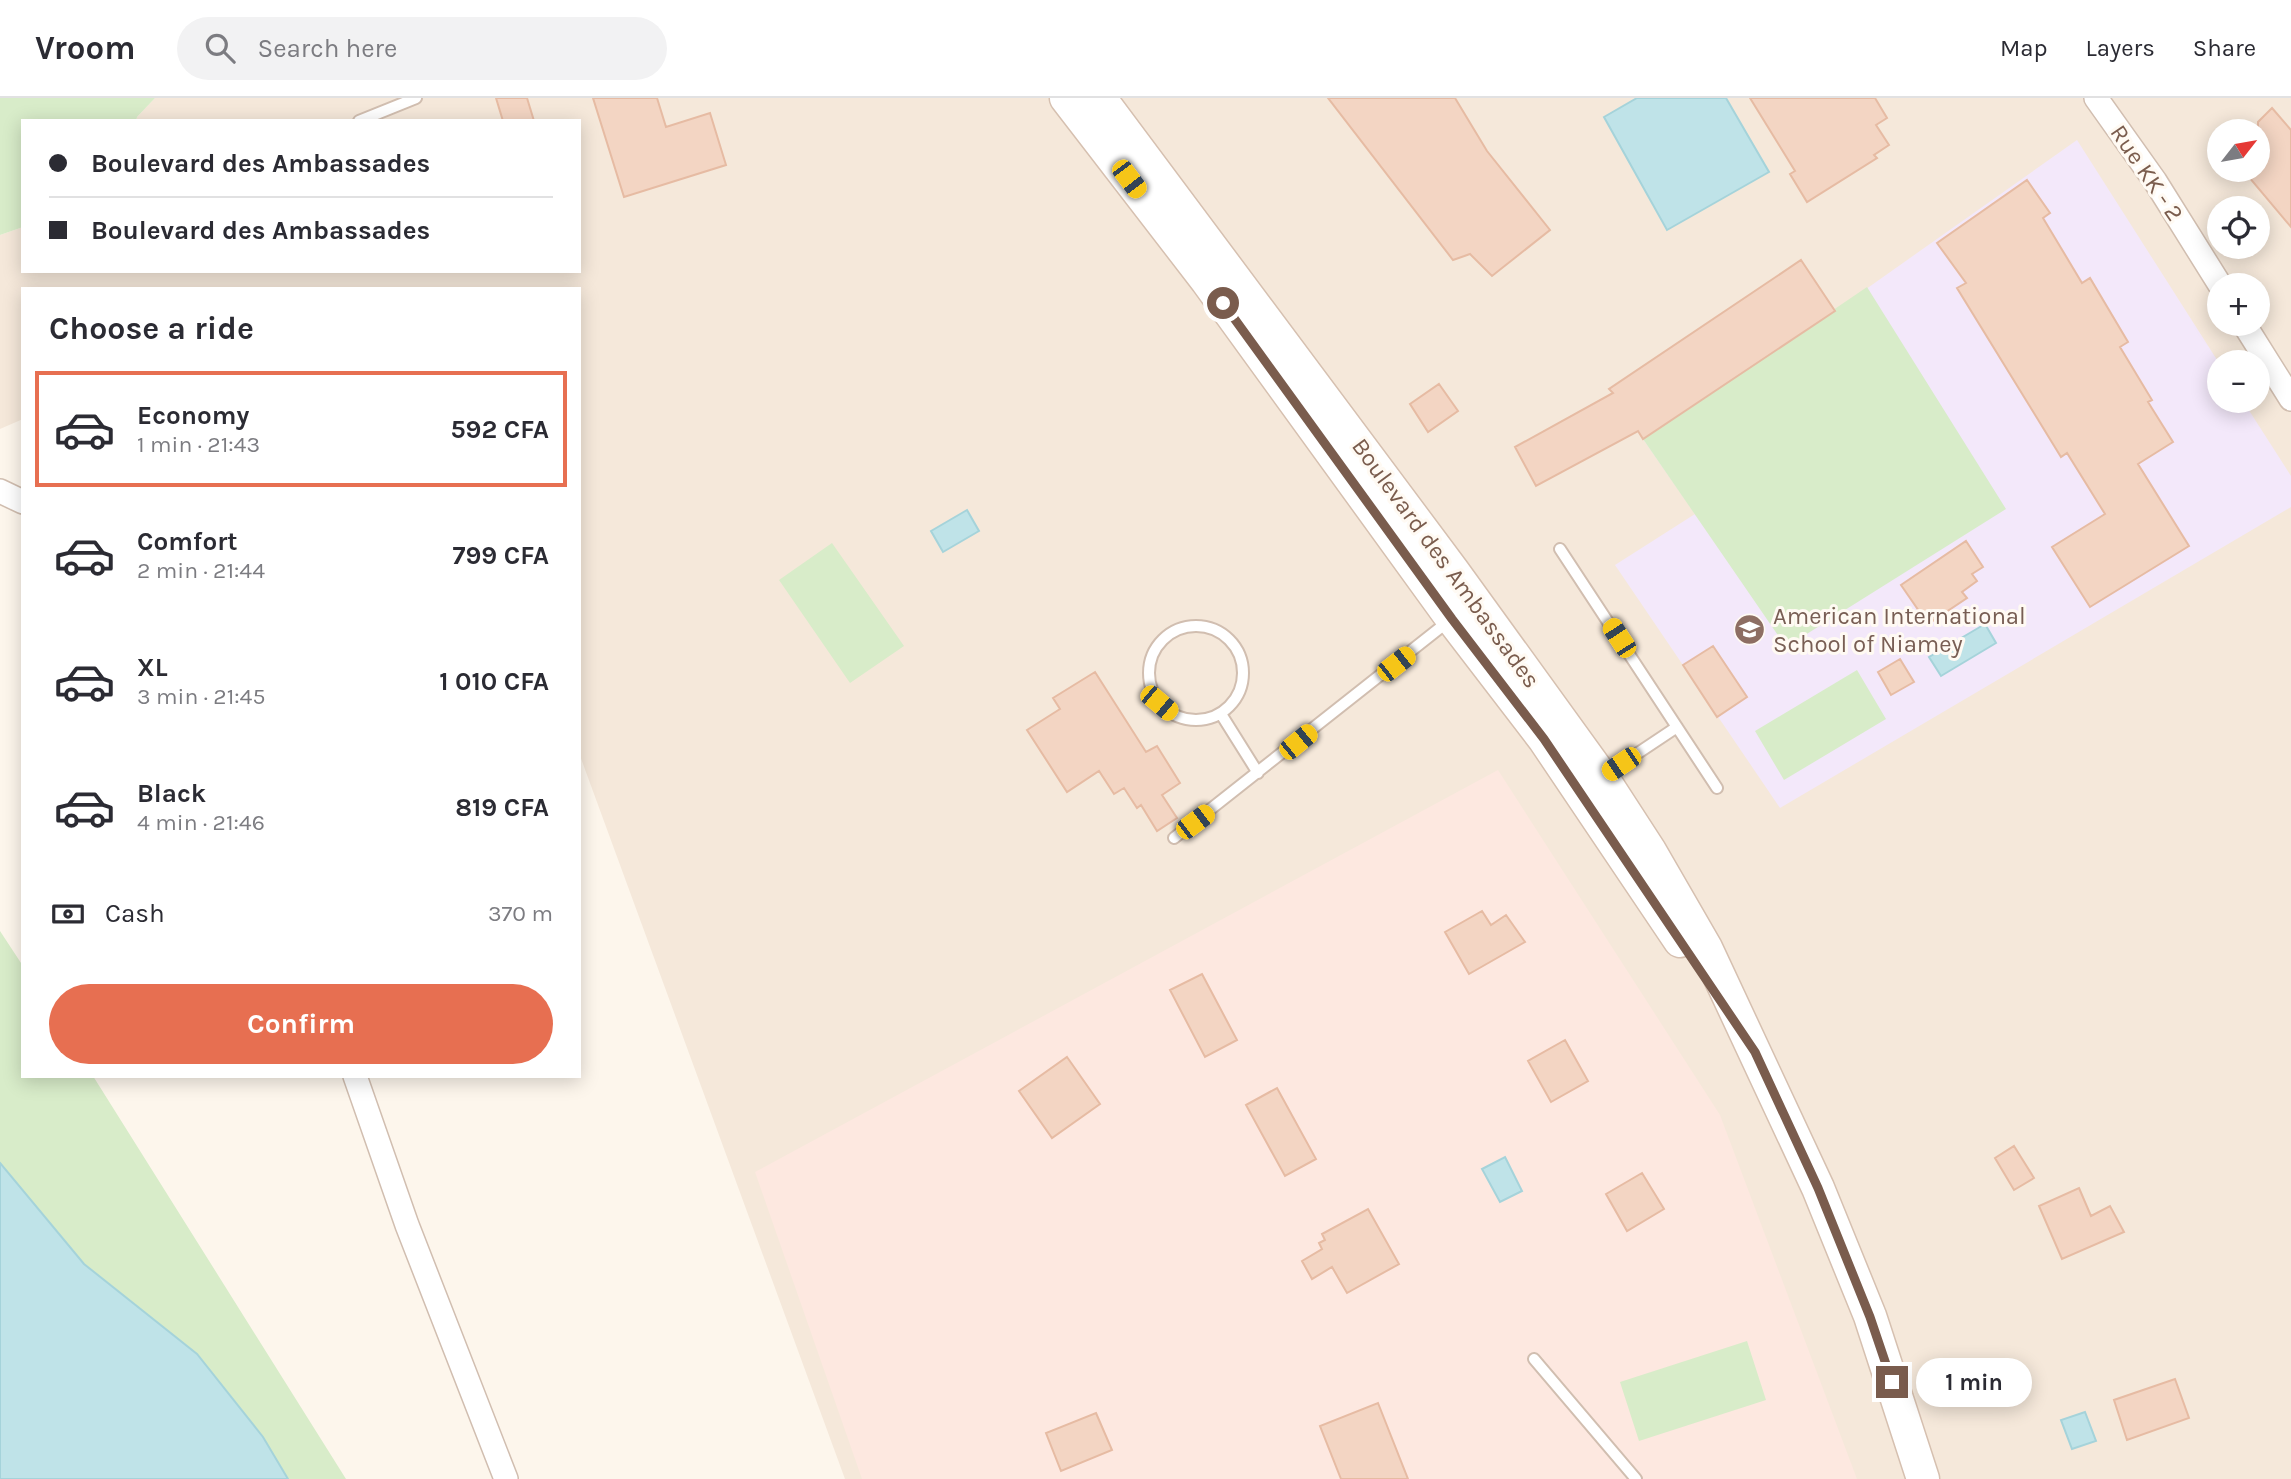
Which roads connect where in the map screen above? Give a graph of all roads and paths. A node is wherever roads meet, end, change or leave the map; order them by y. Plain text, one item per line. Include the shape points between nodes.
1 (416, 98) edge
2 (1066, 98) edge
3 (1100, 98) edge
4 (2096, 98) edge
5 (364, 119) edge
6 (2212, 273) edge
7 (2252, 336) edge
8 (2291, 399) edge
9 (0, 491) edge
10 (21, 501) edge
11 (1560, 549) dead end
12 (1463, 610) junction
13 (1221, 714) junction
14 (1677, 727) junction
15 (1258, 773) junction
16 (1602, 777) junction
17 (1717, 788) dead end
18 (1174, 838) dead end
19 (1755, 1052) junction
20 (356, 1078) edge
21 (1534, 1359) dead end
22 (506, 1479) edge
23 (1636, 1479) edge
24 (1923, 1479) edge

1 - 5 lane
2 - 12 main road, Boulevard des Ambassades
3 - 12 main road, Boulevard des Ambassades
4 - 6 street, Rue KK - 2
7 - 8 street
9 - 10 street
11 - 14 lane
12 - 15 lane
12 - 16 main road, Boulevard des Ambassades
12 - 19 main road, Boulevard des Ambassades via 1544,739
13 - 13 lane via 1238,694 1243,676 1239,654 1229,639 1201,626 1183,628 1162,640 1150,661 1149,676 1159,703 1186,720
13 - 15 lane
14 - 16 lane
14 - 17 lane
15 - 18 lane
16 - 19 main road, Boulevard des Ambassades via 1706,948
19 - 24 main road, Boulevard des Ambassades via 1818,1188 1870,1317
20 - 22 street via 407,1225
21 - 23 lane

